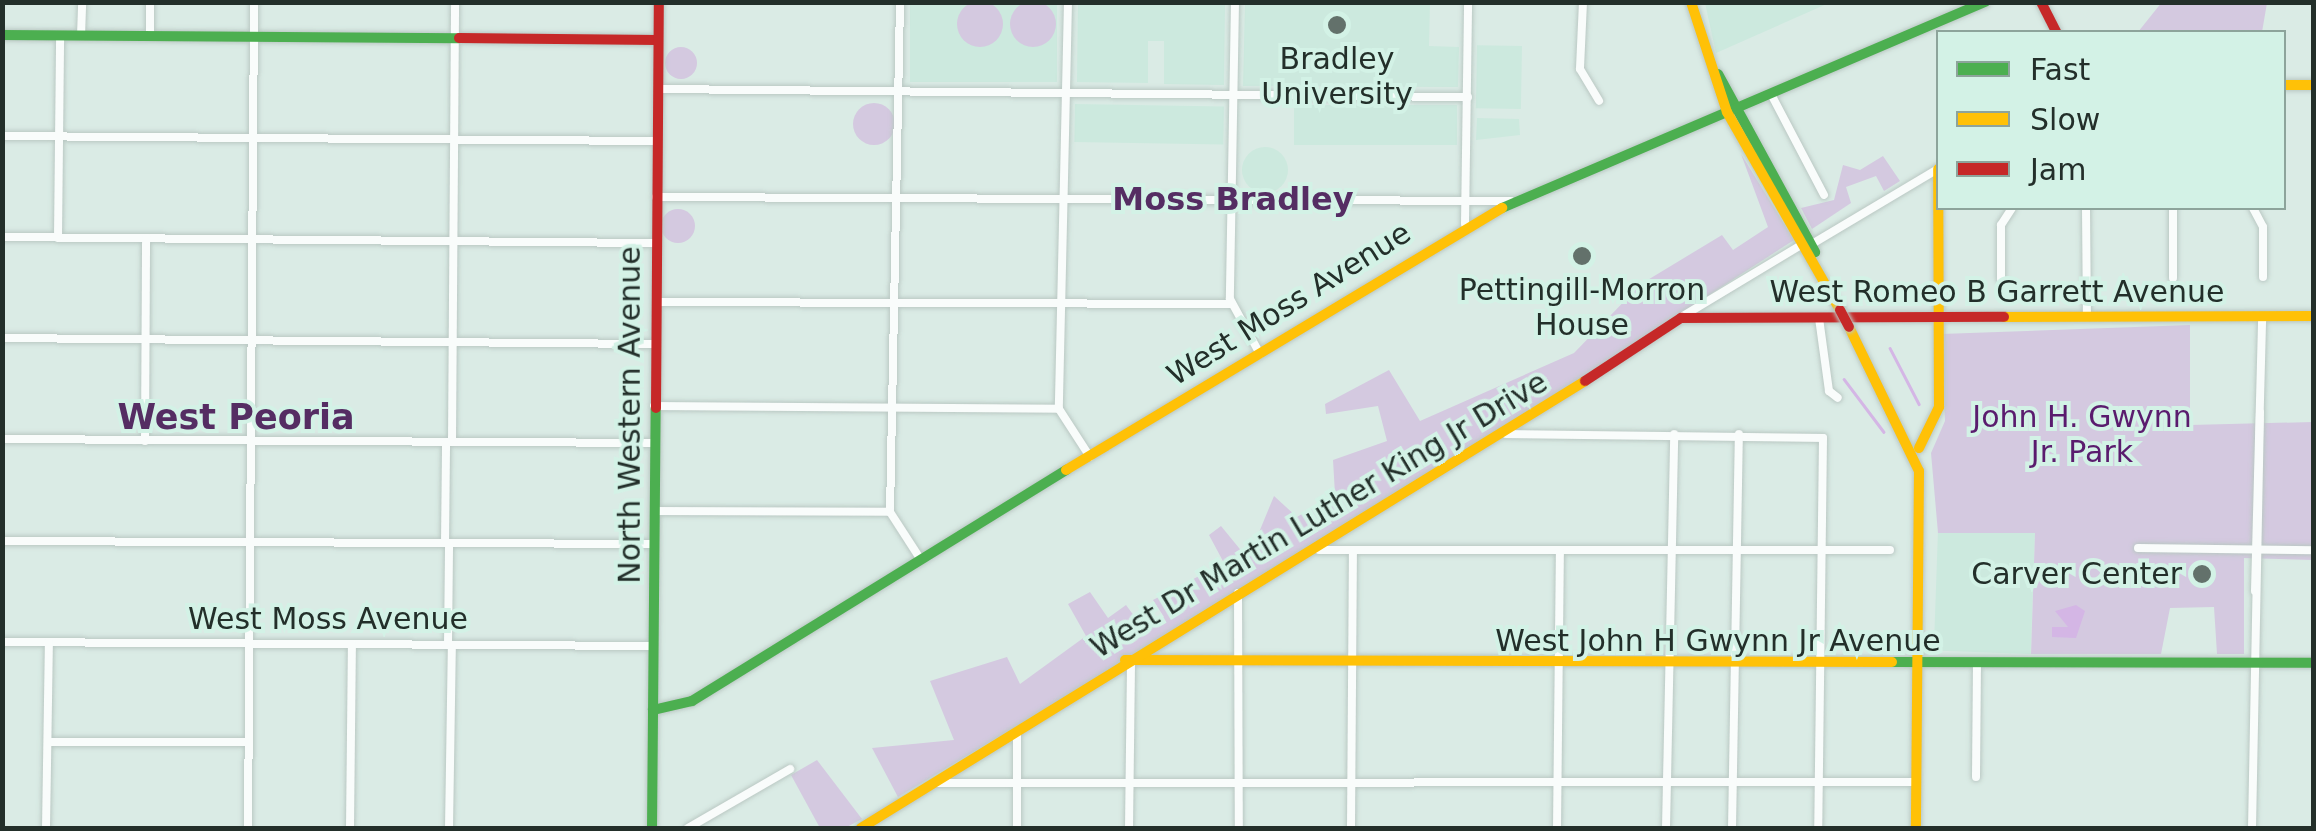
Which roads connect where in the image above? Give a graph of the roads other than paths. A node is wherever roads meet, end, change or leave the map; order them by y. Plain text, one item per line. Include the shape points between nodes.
1 (82, 2) edge
2 (150, 2) edge
3 (254, 2) edge
4 (454, 2) edge
5 (659, 2) edge
6 (900, 2) edge
7 (1068, 2) edge
8 (1235, 2) edge
9 (1468, 2) edge
10 (1583, 2) edge
11 (1691, 2) edge
12 (1948, 2) edge
13 (1986, 2) edge
14 (2041, 2) edge
15 (1955, 16) junction
16 (2055, 30) edge
17 (2, 34) edge
18 (60, 36) junction
19 (82, 36) junction
20 (150, 36) junction
21 (255, 37) junction
22 (454, 39) junction
23 (658, 40) junction
24 (2286, 85) edge
25 (2314, 85) edge
26 (658, 89) junction
27 (898, 93) junction
28 (1066, 94) junction
29 (1771, 94) junction
30 (1233, 96) junction
31 (1468, 97) junction
32 (1599, 101) dead end
33 (1732, 110) junction
34 (2, 136) edge
35 (57, 137) junction
36 (254, 138) junction
37 (456, 140) junction
38 (656, 142) junction
39 (1936, 170) edge
40 (1824, 195) dead end
41 (656, 197) junction
42 (898, 198) junction
43 (1065, 199) junction
44 (1232, 200) junction
45 (1465, 202) junction
46 (1516, 202) junction
47 (1937, 210) edge
48 (2011, 210) edge
49 (2086, 210) edge
50 (2173, 210) edge
51 (2254, 210) edge
52 (1465, 224) junction
53 (2, 238) edge
54 (58, 238) junction
55 (146, 238) junction
56 (252, 239) junction
57 (455, 241) junction
58 (656, 243) junction
59 (1807, 244) junction
60 (2263, 277) dead end
61 (2173, 278) dead end
62 (2001, 279) dead end
63 (656, 302) junction
64 (895, 304) junction
65 (1232, 304) junction
66 (1062, 306) junction
67 (2087, 316) junction
68 (2262, 316) junction
69 (2314, 316) edge
70 (1680, 318) junction
71 (1819, 318) junction
72 (1936, 318) junction
73 (1852, 327) junction
74 (2, 338) edge
75 (146, 340) junction
76 (251, 341) junction
77 (454, 342) junction
78 (655, 344) junction
79 (1260, 354) junction
80 (1838, 398) dead end
81 (654, 406) junction
82 (892, 407) junction
83 (1059, 409) junction
84 (1906, 422) junction
85 (1926, 429) junction
86 (1506, 434) junction
87 (1674, 434) junction
88 (1739, 434) junction
89 (1912, 435) junction
90 (2, 438) edge
91 (145, 441) junction
92 (250, 442) junction
93 (449, 442) junction
94 (654, 443) junction
95 (1918, 448) junction
96 (1090, 457) junction
97 (654, 511) junction
98 (890, 512) junction
99 (1920, 539) junction
100 (2, 541) edge
101 (250, 542) junction
102 (447, 543) junction
103 (653, 544) junction
104 (2138, 548) dead end
105 (2257, 549) junction
106 (1312, 550) junction
107 (1672, 550) junction
108 (1736, 550) junction
109 (1824, 550) junction
110 (1890, 550) dead end
111 (2314, 550) edge
112 (1353, 551) junction
113 (1560, 552) junction
114 (921, 560) junction
115 (1238, 593) junction
116 (2, 642) edge
117 (48, 642) junction
118 (249, 644) junction
119 (352, 644) junction
120 (450, 645) junction
121 (653, 646) junction
122 (1128, 663) junction
123 (2314, 663) edge
124 (1918, 665) junction
125 (1558, 666) junction
126 (1670, 666) junction
127 (1734, 666) junction
128 (1822, 666) junction
129 (1977, 666) junction
130 (2255, 666) junction
131 (1240, 667) junction
132 (1351, 667) junction
133 (653, 710) junction
134 (1017, 730) junction
135 (48, 742) junction
136 (249, 742) junction
137 (790, 768) dead end
138 (1976, 777) dead end
139 (1819, 781) junction
140 (1130, 782) junction
141 (1239, 782) junction
142 (1351, 782) junction
143 (1668, 782) junction
144 (1732, 782) junction
145 (1917, 782) junction
146 (937, 783) junction
147 (1017, 783) junction
148 (1557, 783) junction
149 (46, 828) edge
150 (248, 828) edge
151 (350, 828) edge
152 (449, 828) edge
153 (652, 828) edge
154 (688, 828) edge
155 (861, 828) edge
156 (1016, 828) edge
157 (1129, 828) edge
158 (1239, 828) edge
159 (1351, 828) edge
160 (1557, 828) edge
161 (1666, 828) edge
162 (1732, 828) edge
163 (1818, 828) edge
164 (1916, 828) edge
165 (2252, 828) edge

1 - 19 street
2 - 20 street
3 - 21 street
4 - 22 street
5 - 23 street, North Western Avenue
6 - 27 street
7 - 28 street
8 - 30 street
9 - 31 street
10 - 32 street via 1580,69
11 - 33 street via 1695,32
12 - 15 street
13 - 15 street, West Moss Avenue
14 - 16 street
15 - 29 street, West Moss Avenue
17 - 18 street
18 - 19 street
18 - 35 street
19 - 20 street
20 - 21 street
21 - 22 street
21 - 36 street
22 - 23 street
22 - 37 street
23 - 26 street, North Western Avenue
24 - 25 street
26 - 27 street
26 - 38 street, North Western Avenue
27 - 28 street
27 - 42 street
28 - 30 street
28 - 43 street
29 - 33 street, West Moss Avenue
29 - 40 street
30 - 31 street
30 - 44 street
31 - 45 street
33 - 46 street, West Moss Avenue
33 - 59 street
34 - 35 street
35 - 36 street
35 - 54 street
36 - 37 street
36 - 56 street
37 - 38 street
37 - 57 street
38 - 41 street, North Western Avenue
39 - 59 street, West Dr Martin Luther King Jr Drive
41 - 42 street
41 - 58 street, North Western Avenue
42 - 43 street
42 - 64 street
43 - 44 street
43 - 66 street
44 - 45 street
44 - 65 street
45 - 46 street
45 - 52 street
46 - 52 street, West Moss Avenue
47 - 72 street
48 - 62 street via 2001,224
49 - 67 street
50 - 61 street
51 - 60 street via 2263,228
52 - 79 street, West Moss Avenue
53 - 54 street
54 - 55 street
55 - 56 street
55 - 75 street
56 - 57 street
56 - 76 street
57 - 58 street
57 - 77 street
58 - 63 street, North Western Avenue
59 - 70 street, West Dr Martin Luther King Jr Drive
59 - 73 street, bridge
63 - 64 street
63 - 78 street, North Western Avenue
64 - 66 street
64 - 82 street
65 - 66 street
65 - 79 street
66 - 83 street
67 - 68 street, West Romeo B Garrett Avenue
67 - 72 street, West Romeo B Garrett Avenue
68 - 69 street, West Romeo B Garrett Avenue
68 - 105 street
70 - 71 street, West Romeo B Garrett Avenue
70 - 86 street, West Dr Martin Luther King Jr Drive
71 - 72 street, West Romeo B Garrett Avenue
71 - 80 street via 1829,391
72 - 85 street via 1939,394
73 - 84 street
73 - 99 street via 1912,448
74 - 75 street
75 - 76 street
75 - 91 street
76 - 77 street
76 - 92 street
77 - 78 street
77 - 93 street
78 - 81 street, North Western Avenue
79 - 96 street, West Moss Avenue
81 - 82 street
81 - 94 street, North Western Avenue
82 - 83 street
82 - 98 street
83 - 96 street
84 - 85 street
84 - 89 street
85 - 89 street
85 - 95 street
86 - 87 street
86 - 106 street, West Dr Martin Luther King Jr Drive
87 - 88 street
87 - 107 street
88 - 108 street
88 - 109 street via 1822,437
89 - 95 street
90 - 91 street
91 - 92 street
92 - 93 street
92 - 101 street
93 - 94 street
93 - 102 street
94 - 97 street, North Western Avenue
95 - 99 street
96 - 114 street, West Moss Avenue
97 - 98 street
97 - 103 street, North Western Avenue
98 - 114 street
99 - 124 street
100 - 101 street
101 - 102 street
101 - 118 street
102 - 103 street
102 - 120 street
103 - 121 street, North Western Avenue
104 - 105 street
105 - 111 street
105 - 130 street
106 - 112 street
106 - 115 street, West Dr Martin Luther King Jr Drive
107 - 108 street
107 - 113 street
107 - 126 street
108 - 109 street
108 - 127 street
109 - 110 street
109 - 128 street
112 - 113 street
112 - 132 street
113 - 125 street
114 - 133 street, West Moss Avenue via 687,704
115 - 122 street, West Dr Martin Luther King Jr Drive
115 - 131 street
116 - 117 street, West Moss Avenue
117 - 118 street, West Moss Avenue
117 - 135 street
118 - 119 street, West Moss Avenue
118 - 136 street
119 - 120 street, West Moss Avenue
119 - 151 street
120 - 121 street, West Moss Avenue
120 - 152 street
121 - 133 street, North Western Avenue
122 - 131 street, West John H Gwynn Jr Avenue
122 - 134 street, West Dr Martin Luther King Jr Drive
122 - 140 street
123 - 130 street, West John H Gwynn Jr Avenue
124 - 128 street, West John H Gwynn Jr Avenue
124 - 129 street, West John H Gwynn Jr Avenue
124 - 145 street
125 - 126 street, West John H Gwynn Jr Avenue
125 - 132 street, West John H Gwynn Jr Avenue
125 - 148 street
126 - 127 street, West John H Gwynn Jr Avenue
126 - 143 street
127 - 128 street, West John H Gwynn Jr Avenue
127 - 144 street
128 - 139 street
129 - 130 street, West John H Gwynn Jr Avenue
129 - 138 street
130 - 165 street
131 - 132 street, West John H Gwynn Jr Avenue
131 - 141 street
132 - 142 street
133 - 153 street, North Western Avenue
134 - 146 street, West Dr Martin Luther King Jr Drive
134 - 147 street
135 - 136 street
135 - 149 street
136 - 150 street
137 - 154 street
139 - 144 street
139 - 145 street
139 - 163 street
140 - 141 street
140 - 147 street
140 - 157 street
141 - 142 street
141 - 158 street
142 - 148 street
142 - 159 street
143 - 144 street
143 - 148 street
143 - 161 street
144 - 162 street
145 - 164 street
146 - 147 street
146 - 155 street, West Dr Martin Luther King Jr Drive
147 - 156 street
148 - 160 street

